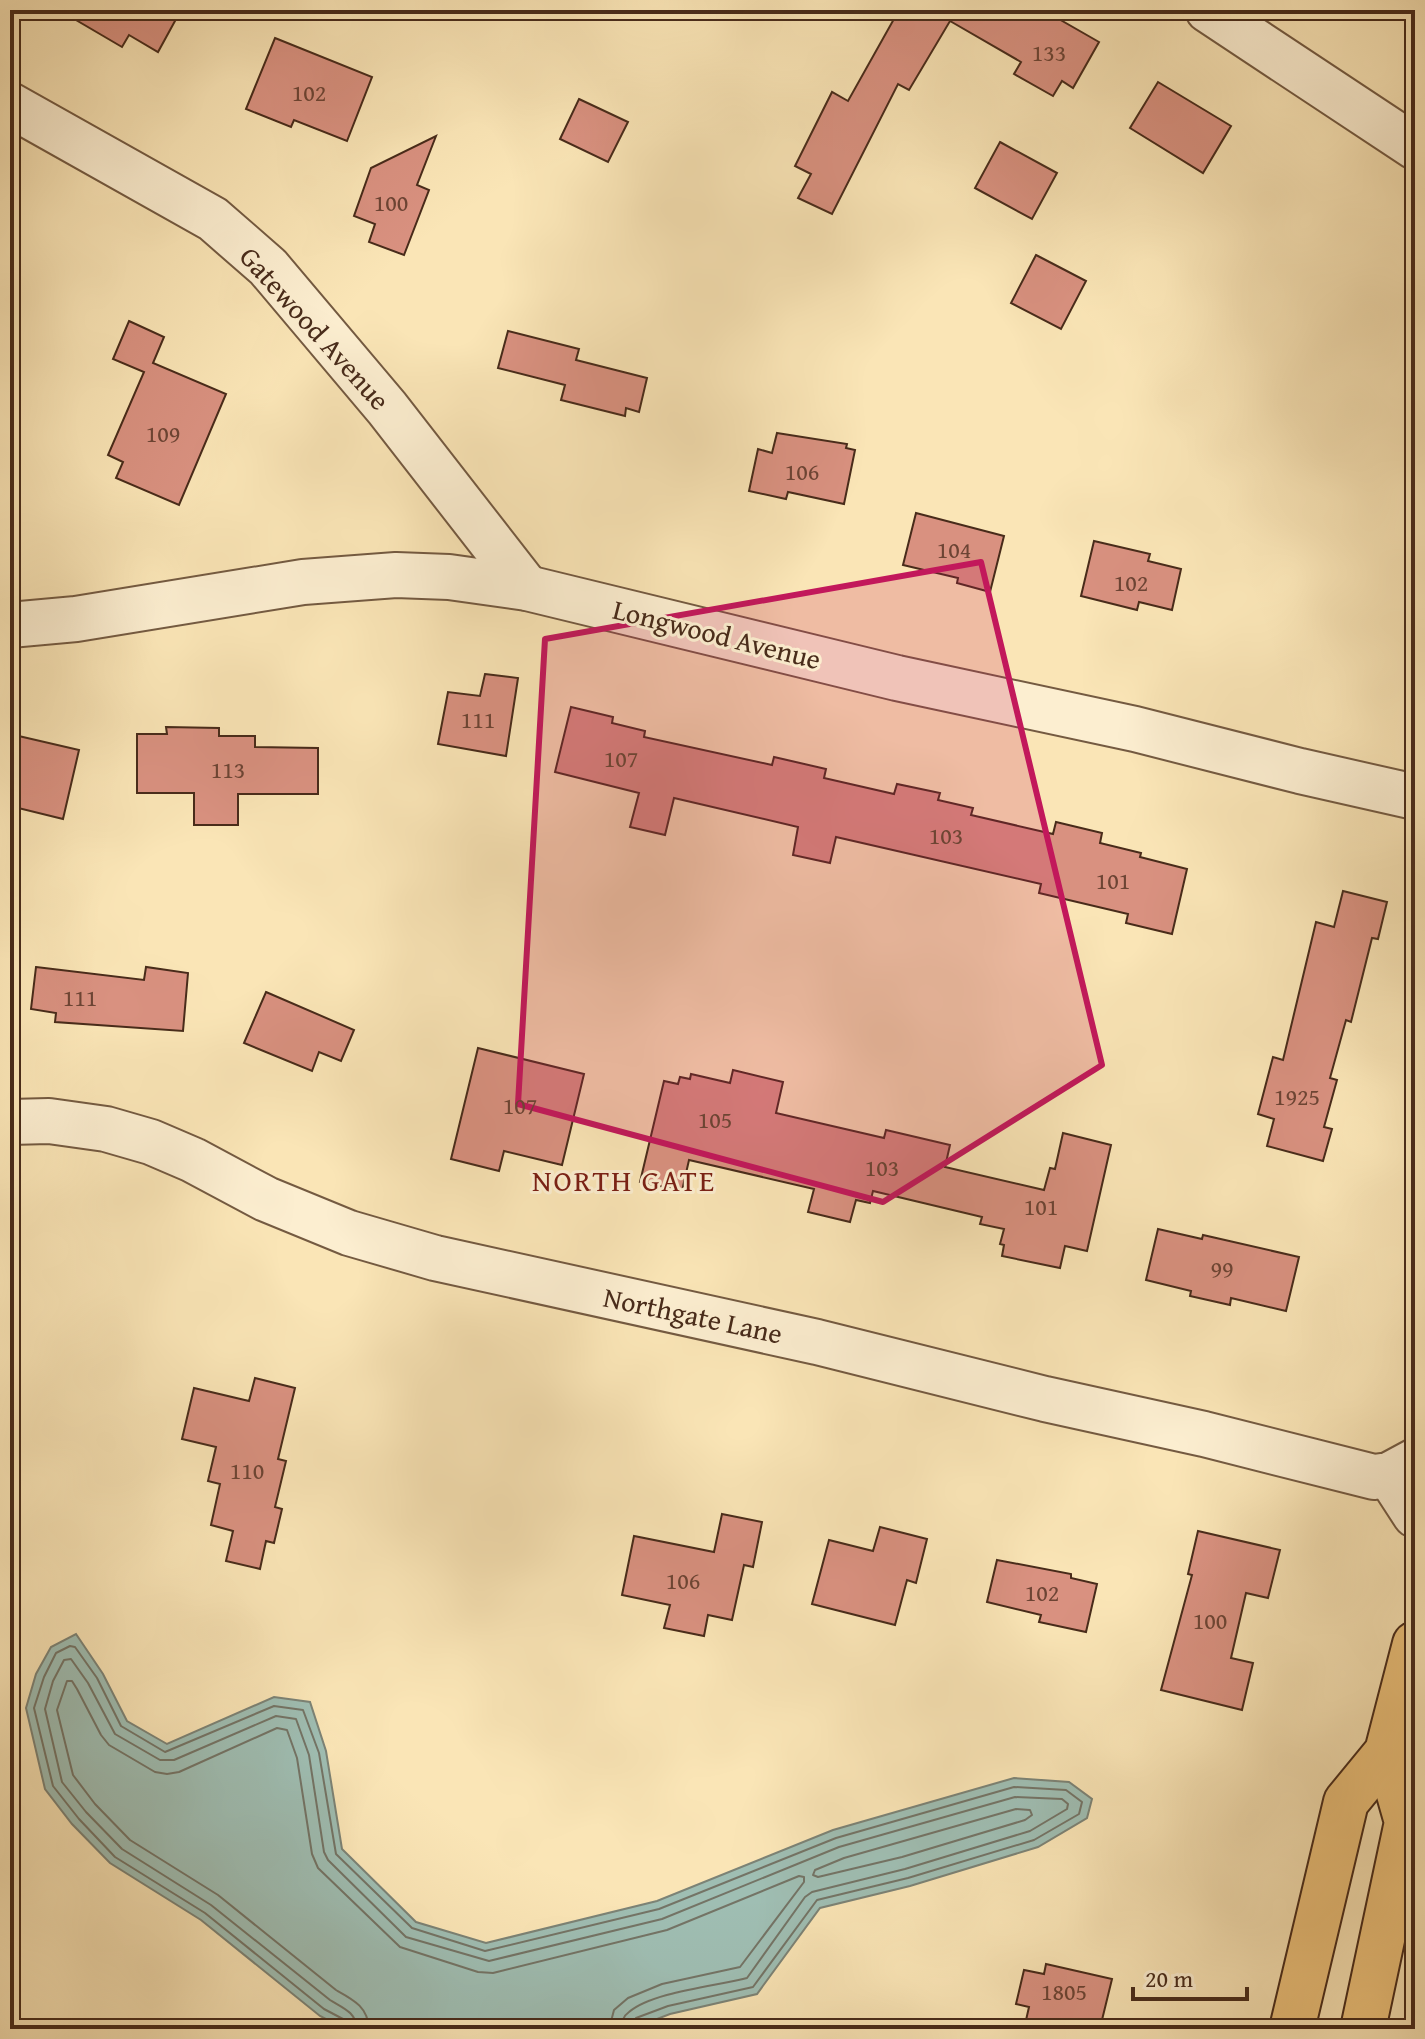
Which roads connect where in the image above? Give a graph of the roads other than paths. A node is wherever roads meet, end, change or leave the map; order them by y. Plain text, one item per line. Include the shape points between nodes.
1 (1208, 10) edge
2 (10, 105) edge
3 (1415, 147) edge
4 (527, 588) junction
5 (10, 625) edge
6 (1415, 797) edge
7 (10, 1122) edge
8 (1402, 1468) edge
9 (1415, 1515) edge
10 (1415, 1644) edge
11 (1387, 1752) junction
12 (1292, 2029) edge
13 (1363, 2029) edge

1 - 3 street
2 - 4 street, Gatewood Avenue via 213,219 268,267 387,408
4 - 5 street, Longwood Avenue via 396,575 303,582
4 - 6 street, Longwood Avenue
7 - 8 street, Northgate Lane via 106,1129 151,1142 335,1228 435,1258 817,1342 1374,1477
8 - 9 street, Northgate Lane
10 - 11 main road
11 - 12 main road via 1346,1802
11 - 13 main road via 1407,1822

